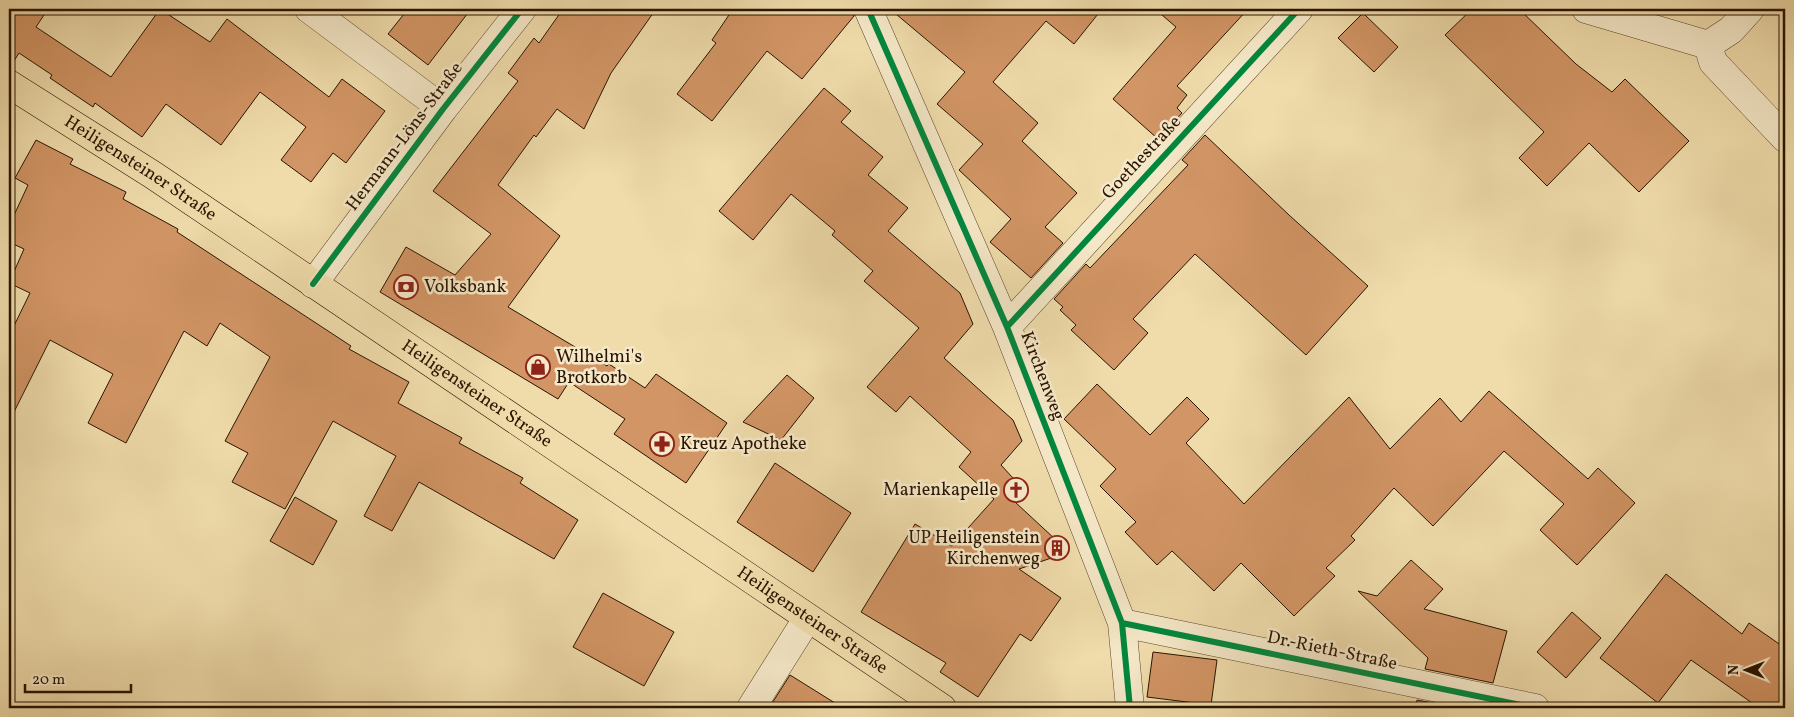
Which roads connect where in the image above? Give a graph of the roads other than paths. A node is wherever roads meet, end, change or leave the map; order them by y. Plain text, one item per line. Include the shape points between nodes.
1 (309, 9) edge
2 (522, 9) edge
3 (868, 9) edge
4 (1299, 9) edge
5 (1586, 9) edge
6 (1750, 9) edge
7 (1708, 45) junction
8 (9, 84) edge
9 (444, 109) junction
10 (1785, 138) edge
11 (313, 284) junction
12 (1007, 327) junction
13 (807, 619) junction
14 (1122, 623) junction
15 (752, 708) edge
16 (942, 708) edge
17 (1130, 708) edge
18 (1535, 708) edge

1 - 9 street
2 - 9 street, Hermann-Löns-Straße
3 - 12 street, Kirchenweg
4 - 12 street, Goethestraße
5 - 7 street
6 - 7 street via 1731,30
7 - 10 street via 1713,62
8 - 11 main road, Heiligensteiner Straße via 153,175
9 - 11 street, Hermann-Löns-Straße
11 - 13 main road, Heiligensteiner Straße
12 - 14 street, Kirchenweg
13 - 15 street
13 - 16 main road, Heiligensteiner Straße
14 - 17 street, Kirchenweg
14 - 18 street, Dr.-Rieth-Straße

